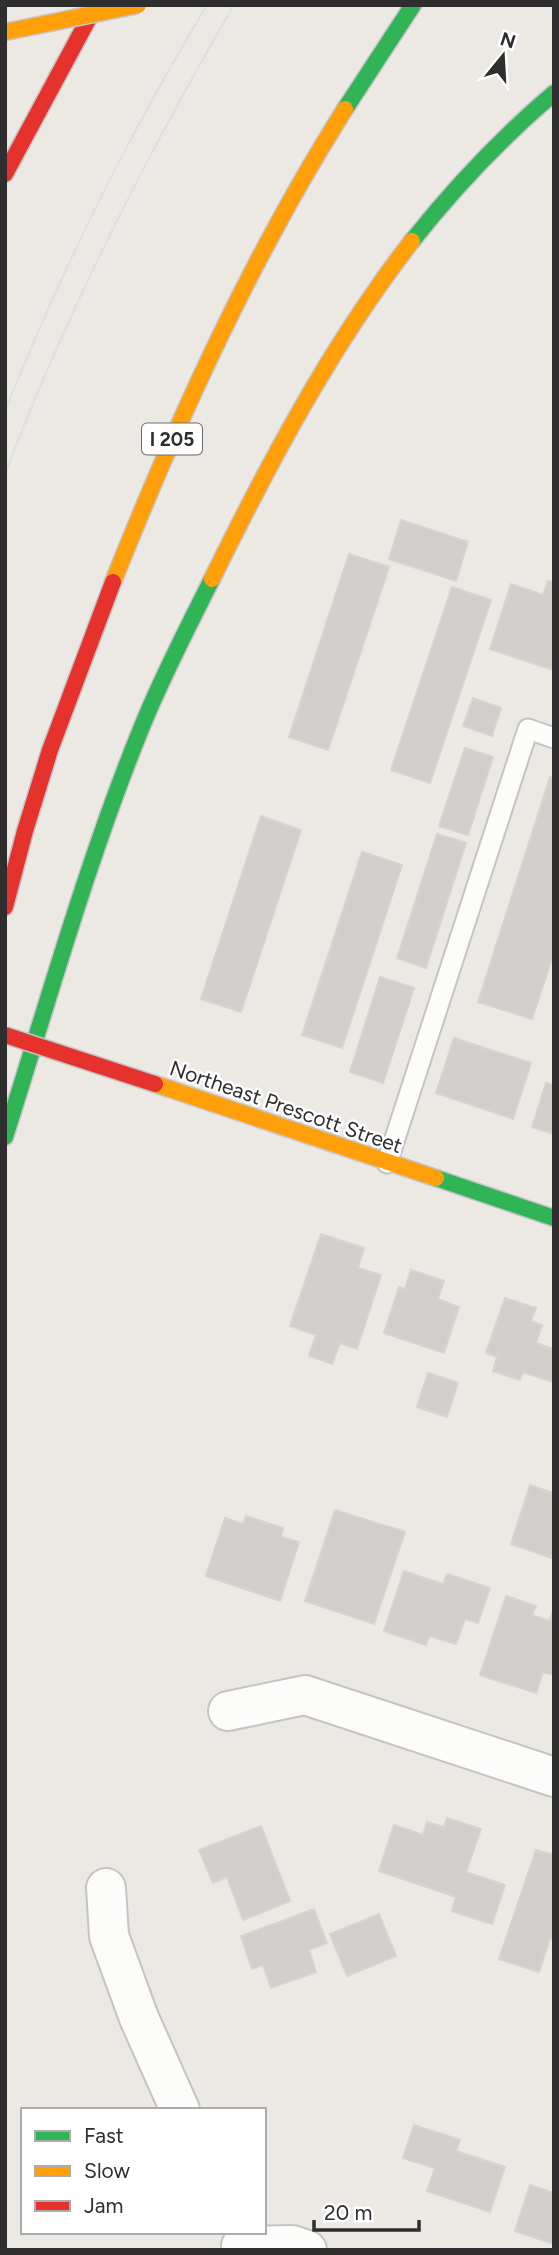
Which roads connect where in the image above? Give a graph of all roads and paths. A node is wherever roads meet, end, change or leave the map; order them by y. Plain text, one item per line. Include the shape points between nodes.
1 (96, 5) edge
2 (138, 5) edge
3 (412, 5) edge
4 (5, 32) edge
5 (554, 93) edge
6 (5, 174) edge
7 (554, 738) edge
8 (5, 908) edge
9 (5, 1035) edge
10 (5, 1137) edge
11 (387, 1163) junction
12 (554, 1218) edge
13 (228, 1711) dead end
14 (554, 1777) edge
15 (106, 1888) dead end
16 (179, 2108) edge
17 (240, 2243) edge
18 (307, 2250) edge

1 - 6 main road
2 - 4 main road, bridge
3 - 8 main road, I 205 via 333,128 214,345 152,484 65,706
5 - 10 main road via 469,174 400,257 336,350 240,524 141,731 97,851
7 - 11 lane via 528,729
9 - 11 main road, Northeast Prescott Street, bridge
11 - 12 main road, Northeast Prescott Street
13 - 14 street via 305,1695
15 - 16 street via 109,1936
17 - 18 street

